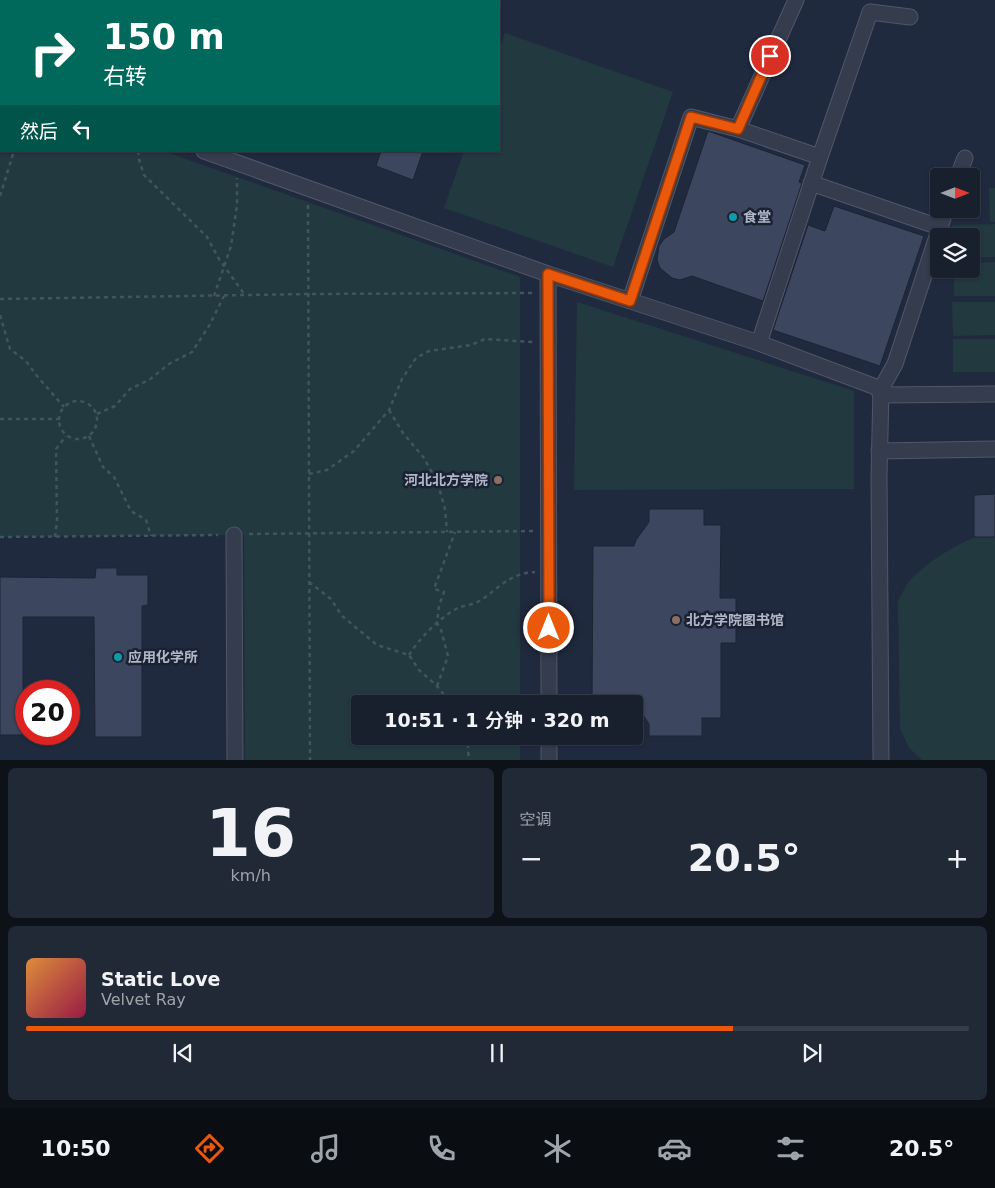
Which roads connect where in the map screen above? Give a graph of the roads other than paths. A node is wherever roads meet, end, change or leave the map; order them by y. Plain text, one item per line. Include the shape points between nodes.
1 (796, 0) edge
2 (910, 17) dead end
3 (738, 129) junction
4 (207, 152) edge
5 (820, 157) junction
6 (965, 158) dead end
7 (961, 168) edge
8 (811, 183) junction
9 (942, 218) edge
10 (939, 227) junction
11 (548, 274) junction
12 (630, 301) junction
13 (759, 343) junction
14 (880, 392) junction
15 (995, 394) edge
16 (995, 449) edge
17 (879, 451) junction
18 (234, 534) road end
19 (549, 695) edge
20 (549, 745) edge
21 (235, 760) edge
22 (549, 760) edge
23 (880, 760) edge

1 - 3 lane
2 - 5 lane via 870,12
3 - 5 lane
3 - 12 lane via 691,117
4 - 11 lane
5 - 8 lane
6 - 7 lane
8 - 10 lane
8 - 13 lane
9 - 10 lane
10 - 14 lane via 895,364
11 - 12 lane
11 - 19 lane
12 - 13 lane
13 - 14 lane
14 - 15 lane
14 - 17 lane
16 - 17 lane
17 - 23 lane
18 - 21 lane
20 - 22 lane

